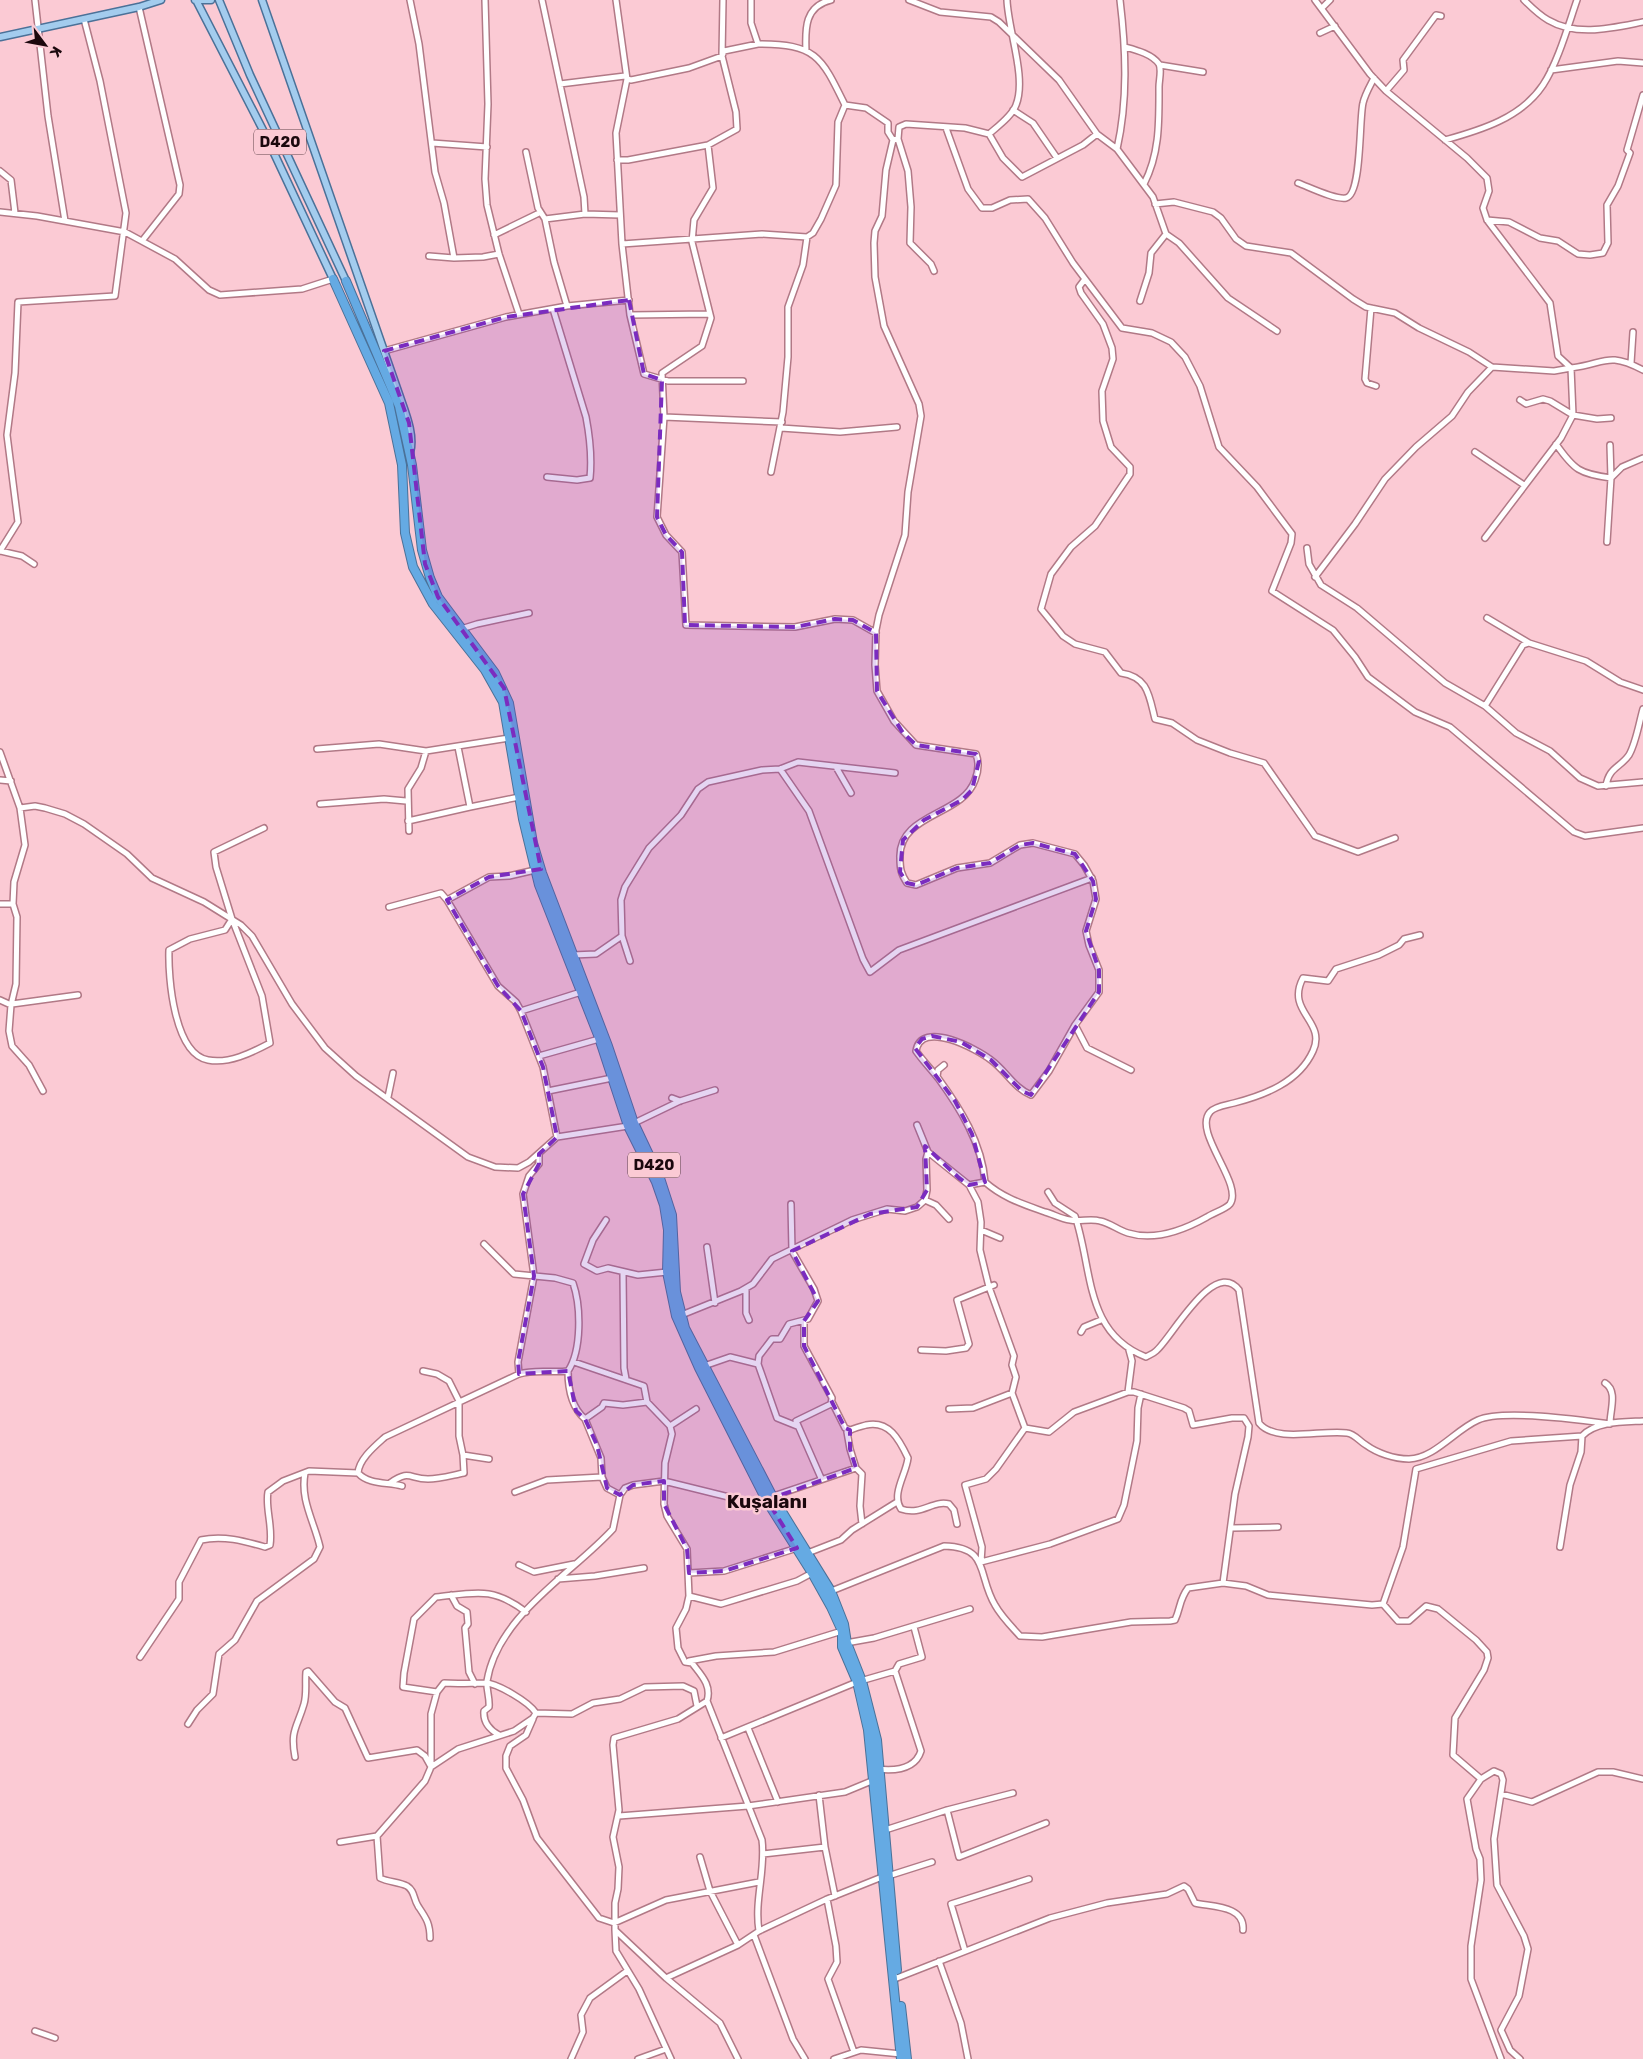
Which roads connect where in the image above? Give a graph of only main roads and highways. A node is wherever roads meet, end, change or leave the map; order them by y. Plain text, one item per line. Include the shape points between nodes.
1 (161, 0) edge
2 (195, 0) edge
3 (211, 0) edge
4 (219, 0) edge
5 (262, 0) edge
6 (0, 37) edge
7 (333, 279) joint
8 (346, 282) joint
9 (410, 454) junction
10 (631, 1124) junction
11 (679, 1316) junction
12 (770, 1499) junction
13 (804, 1555) junction
14 (828, 1592) junction
15 (844, 1645) junction
16 (877, 1770) junction
17 (882, 1831) junction
18 (903, 2057) edge

1 - 6 main road
2 - 3 main road
2 - 7 main road via 265,134
4 - 8 main road, D420 via 250,75
5 - 9 main road via 409,424
7 - 10 highway, D420 via 389,403 402,465 405,533 413,567 434,604 496,687 503,702 535,870
8 - 9 highway, D420 via 396,398
9 - 10 highway, D420 via 425,564 438,597 495,673 509,703 533,843 608,1046
10 - 11 highway, D420 via 664,1205 668,1230 668,1272
10 - 11 highway, D420 via 660,1178 672,1215
11 - 12 highway, D420
12 - 13 highway, D420
12 - 13 highway, D420
13 - 14 highway, D420
13 - 14 highway, D420 via 812,1573
14 - 15 highway, D420
14 - 15 highway, D420 via 844,1624
15 - 16 highway, D420 via 860,1682
16 - 17 highway, D420
16 - 17 highway, D420 via 874,1780
17 - 18 highway, D420

